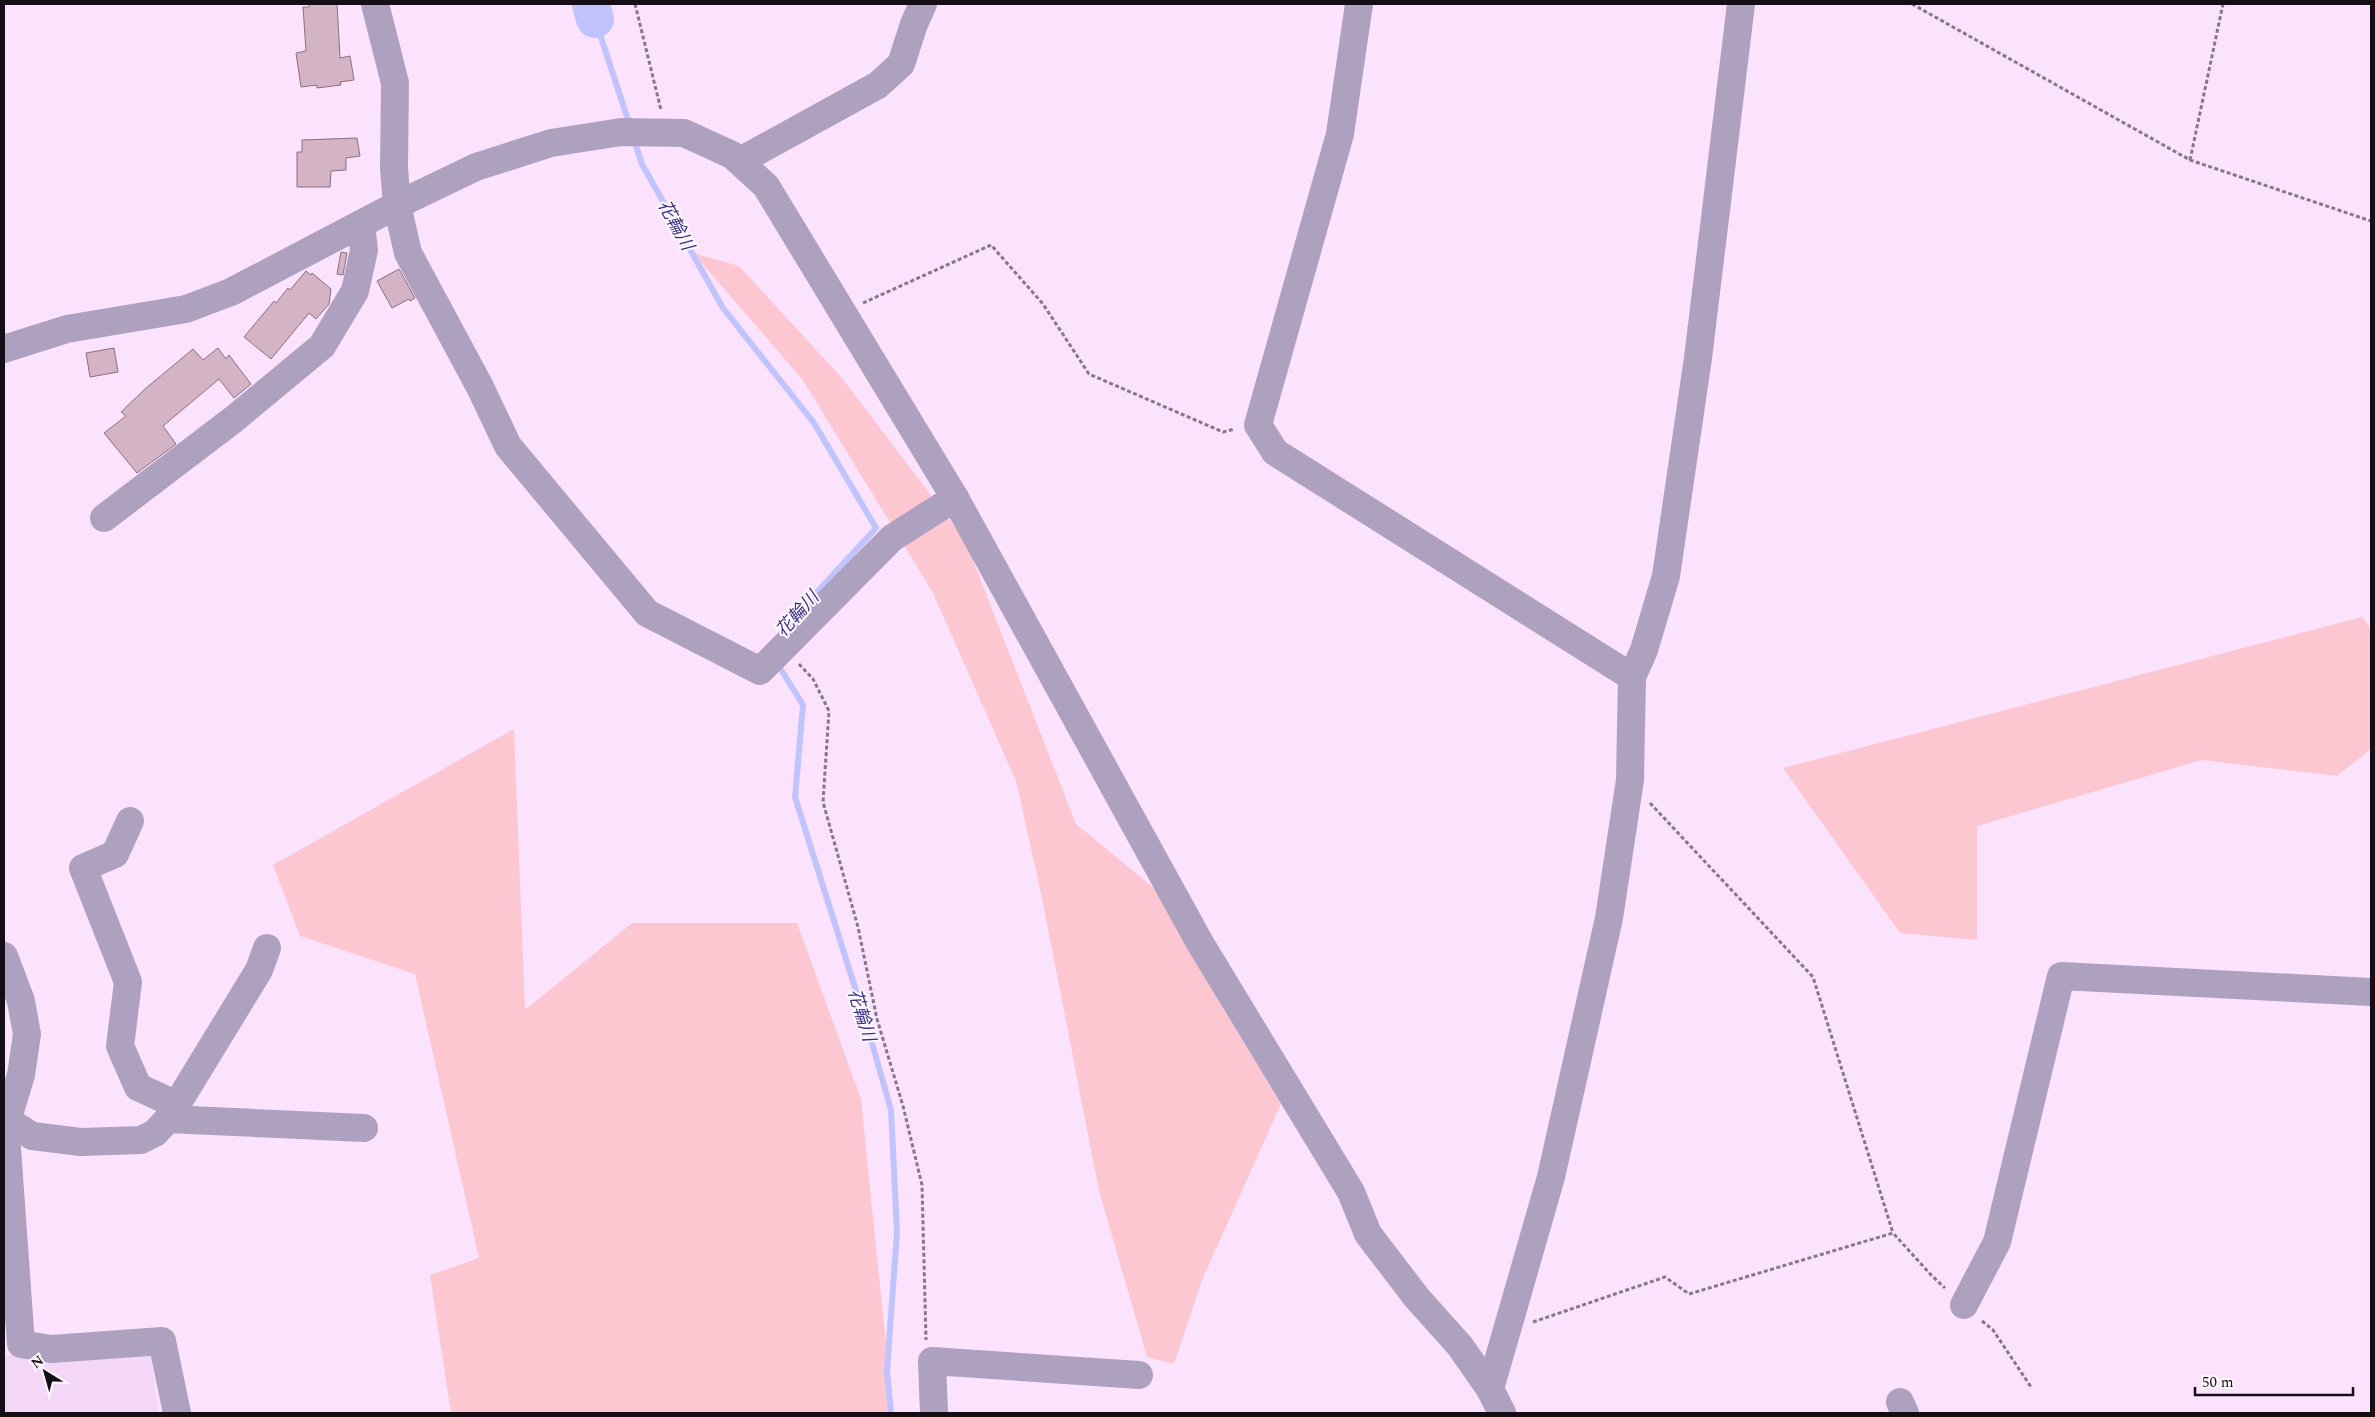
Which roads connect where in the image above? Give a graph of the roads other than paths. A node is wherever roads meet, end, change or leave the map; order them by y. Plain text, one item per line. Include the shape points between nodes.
1 (375, 4) edge
2 (923, 4) edge
3 (1359, 4) edge
4 (1741, 4) edge
5 (740, 161) junction
6 (397, 205) junction
7 (361, 224) junction
8 (4, 348) edge
9 (955, 498) junction
10 (104, 518) dead end
11 (1632, 676) junction
12 (130, 821) dead end
13 (267, 948) dead end
14 (4, 956) edge
15 (2371, 992) edge
16 (172, 1112) junction
17 (6, 1119) edge
18 (364, 1128) dead end
19 (1964, 1305) road end
20 (1139, 1375) dead end
21 (1496, 1401) edge
22 (177, 1413) edge
23 (934, 1413) edge

1 - 6 street via 395,84
2 - 5 street via 901,64 878,85
3 - 11 street via 1340,134 1258,425 1275,452
4 - 11 street via 1698,358 1666,576 1644,650
5 - 6 street via 684,132 621,132 551,143 476,167
5 - 9 street via 766,186
6 - 7 street
6 - 9 street via 408,254 508,446 647,613 760,671 892,538
7 - 8 street via 230,292 186,309 67,329
7 - 10 street via 364,250 355,291 322,346 234,419
9 - 21 street via 1200,943 1351,1192 1368,1234 1417,1298 1460,1346
11 - 21 street via 1630,780 1605,937 1552,1177 1509,1330
12 - 16 street via 115,854 83,868 128,982 120,1046 138,1087
13 - 16 street via 259,970
14 - 17 street via 21,1001 27,1034 21,1075
15 - 19 street via 2061,976 1997,1242
16 - 17 street via 155,1133 141,1140 81,1142 32,1136
16 - 18 street
17 - 22 street via 20,1344 50,1348 162,1341
20 - 23 street via 932,1361

